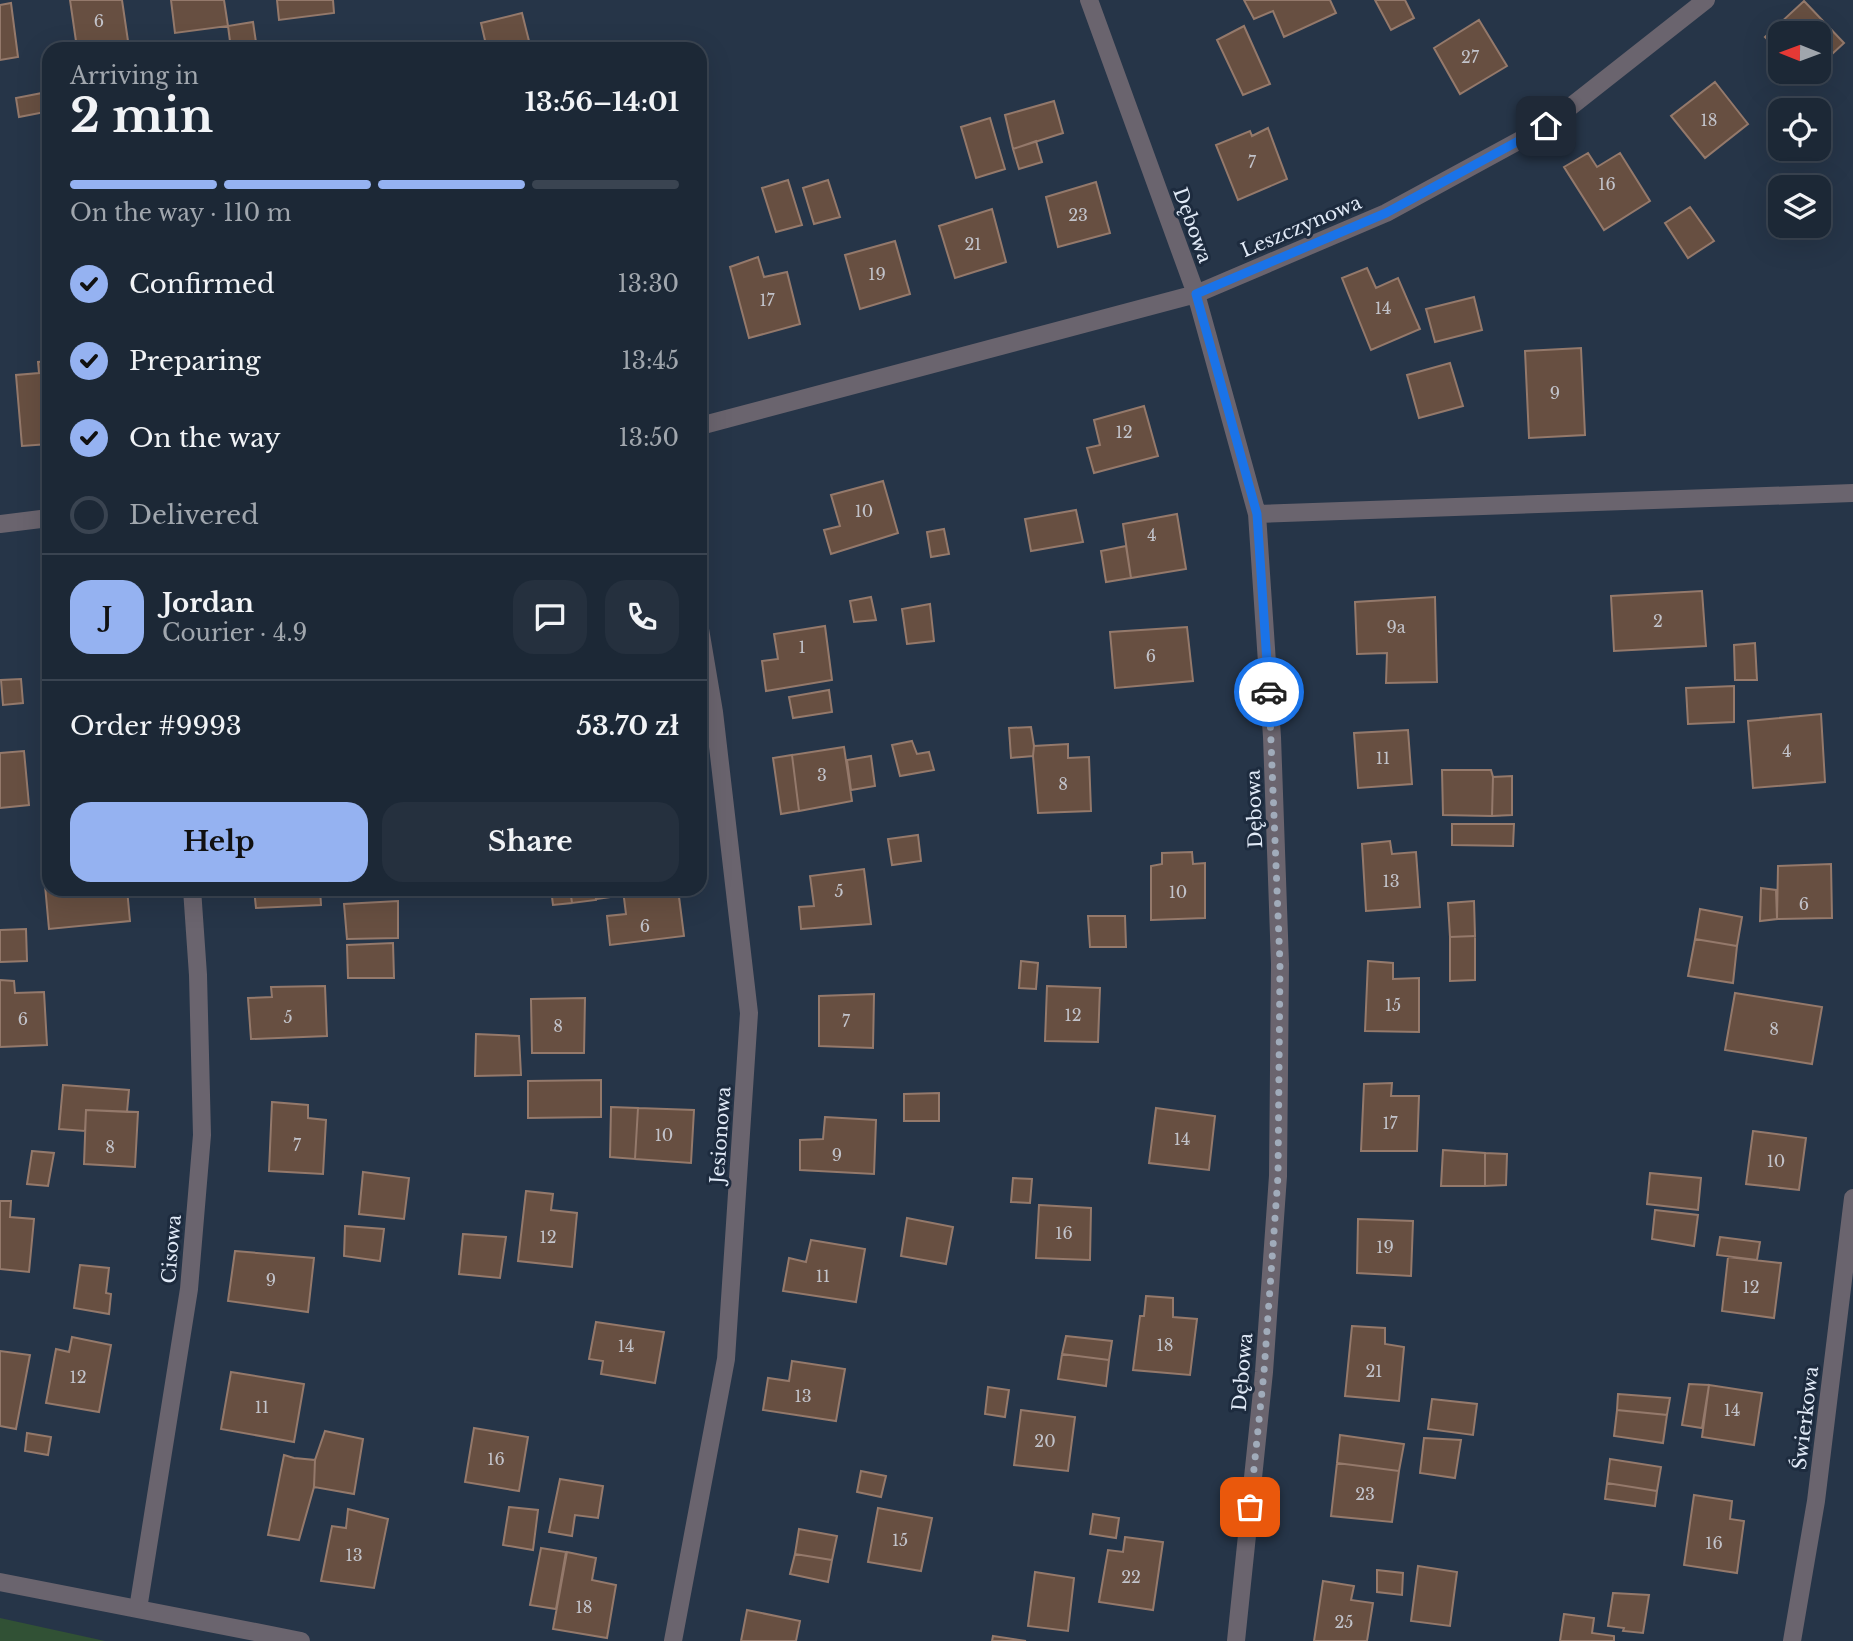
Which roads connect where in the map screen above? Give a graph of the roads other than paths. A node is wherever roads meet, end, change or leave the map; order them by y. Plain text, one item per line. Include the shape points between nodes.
1 (1089, 0) edge
2 (1706, 0) edge
3 (1196, 294) junction
4 (707, 424) edge
5 (1853, 493) edge
6 (1257, 514) junction
7 (42, 519) edge
8 (0, 524) edge
9 (707, 670) edge
10 (192, 896) edge
11 (1853, 1198) edge
12 (0, 1582) edge
13 (138, 1609) junction
14 (301, 1641) edge
15 (673, 1641) edge
16 (1236, 1641) edge
17 (1792, 1641) edge

1 - 3 street, Dębowa
2 - 3 street, Leszczynowa via 1546,126 1386,213
3 - 4 street, Leszczynowa
3 - 6 street, Dębowa
5 - 6 street
6 - 16 street, Dębowa via 1272,737 1280,964 1278,1176 1264,1372
7 - 8 street
9 - 15 street, Jesionowa via 749,1013 726,1359
10 - 13 street, Cisowa via 202,1135 189,1289
11 - 17 street, Świerkowa via 1816,1501
12 - 13 street
13 - 14 street

